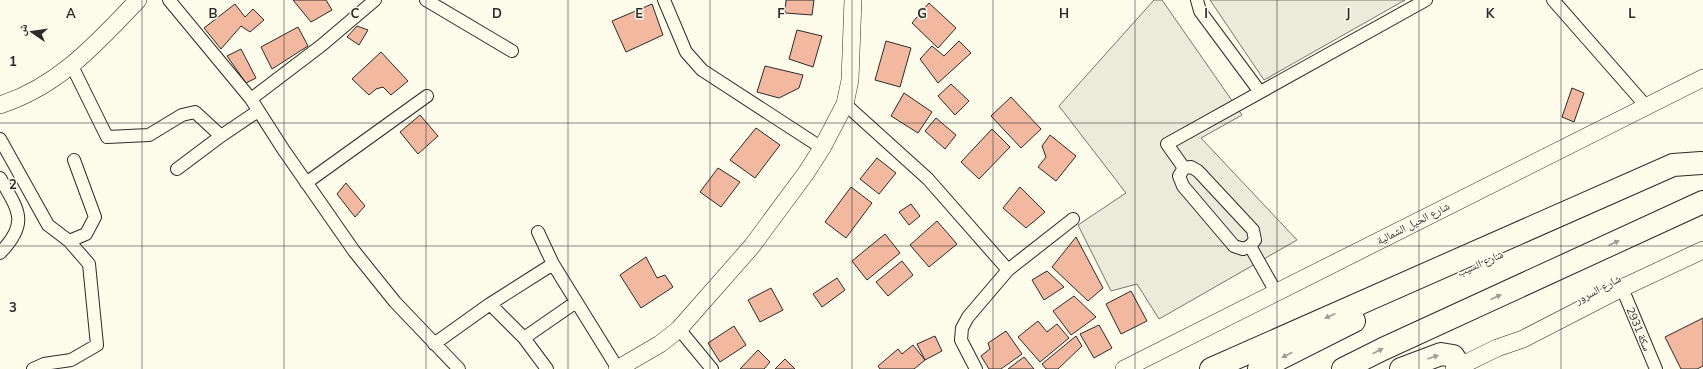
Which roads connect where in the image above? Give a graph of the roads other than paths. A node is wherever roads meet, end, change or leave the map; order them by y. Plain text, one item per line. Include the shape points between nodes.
1 (138, 0) edge
2 (169, 0) edge
3 (375, 0) edge
4 (426, 0) edge
5 (664, 0) edge
6 (853, 0) edge
7 (1197, 0) edge
8 (1426, 0) edge
9 (1553, 0) edge
10 (512, 51) dead end
11 (72, 66) junction
12 (1703, 78) edge
13 (1260, 92) junction
14 (427, 96) dead end
15 (251, 99) junction
16 (845, 104) junction
17 (0, 105) edge
18 (1646, 106) junction
19 (258, 111) junction
20 (222, 136) junction
21 (0, 139) edge
22 (822, 148) junction
23 (74, 160) dead end
24 (1702, 162) edge
25 (1184, 168) junction
26 (177, 169) dead end
27 (0, 178) edge
28 (306, 183) junction
29 (1703, 202) edge
30 (1073, 219) dead end
31 (538, 232) dead end
32 (1703, 237) edge
33 (69, 241) junction
34 (1250, 246) junction
35 (1703, 250) edge
36 (0, 253) edge
37 (553, 264) junction
38 (1008, 270) junction
39 (1622, 288) junction
40 (1276, 292) junction
41 (576, 302) junction
42 (490, 304) junction
43 (679, 329) junction
44 (524, 338) junction
45 (434, 344) junction
46 (1498, 348) junction
47 (1457, 368) edge
48 (33, 369) edge
49 (459, 369) edge
50 (547, 369) edge
51 (618, 369) edge
52 (712, 369) edge
53 (976, 369) edge
54 (1124, 369) edge
55 (1210, 369) edge
56 (1259, 369) edge
57 (1343, 369) edge
58 (1401, 369) edge
59 (1656, 369) edge

1 - 11 street
2 - 15 street
3 - 15 street via 322,45
4 - 10 street
5 - 22 street via 686,52 702,70
6 - 16 street via 850,80
7 - 13 street via 1200,11
8 - 13 street
9 - 18 street
11 - 17 street via 44,86
11 - 20 street via 107,137 149,135 182,115 196,112
12 - 18 street, شارع الحيل الشمالية
13 - 25 street via 1167,144
14 - 28 street
15 - 19 street
16 - 22 street
16 - 38 street via 928,179
18 - 40 street, شارع الحيل الشمالية
19 - 20 street
19 - 28 street
20 - 26 street
21 - 33 street via 48,225
22 - 43 street via 752,246
23 - 33 street via 95,217 86,234
24 -> 55 highway via 1673,165
24 -> 56 highway, شارع السيب via 1375,310
25 - 34 street via 1191,167 1198,171 1253,230 1255,240
25 - 34 street via 1179,176 1188,192 1234,246 1243,249
27 - 36 street via 18,210 19,224 9,244
28 - 45 street via 354,251 395,302
57 -> 29 highway
30 - 38 street
31 - 37 street
32 - 46 street, شارع السرور via 1522,330
33 - 48 street via 89,264 97,345 71,360 44,364
34 - 40 street
35 - 39 street, شارع السرور
37 - 41 street
37 - 42 street
38 - 53 street via 968,317 962,328 961,340
39 - 46 street, شارع السرور via 1523,339
39 - 59 street, سكة 2931
40 - 54 street, شارع الحيل الشمالية
41 - 44 street
41 - 51 street
42 - 44 street
42 - 45 street
43 - 51 street via 660,344
43 - 52 street
44 - 50 street
45 - 49 street
46 - 47 street, شارع السرور
58 -> 47 highway via 1442,354 1453,356

